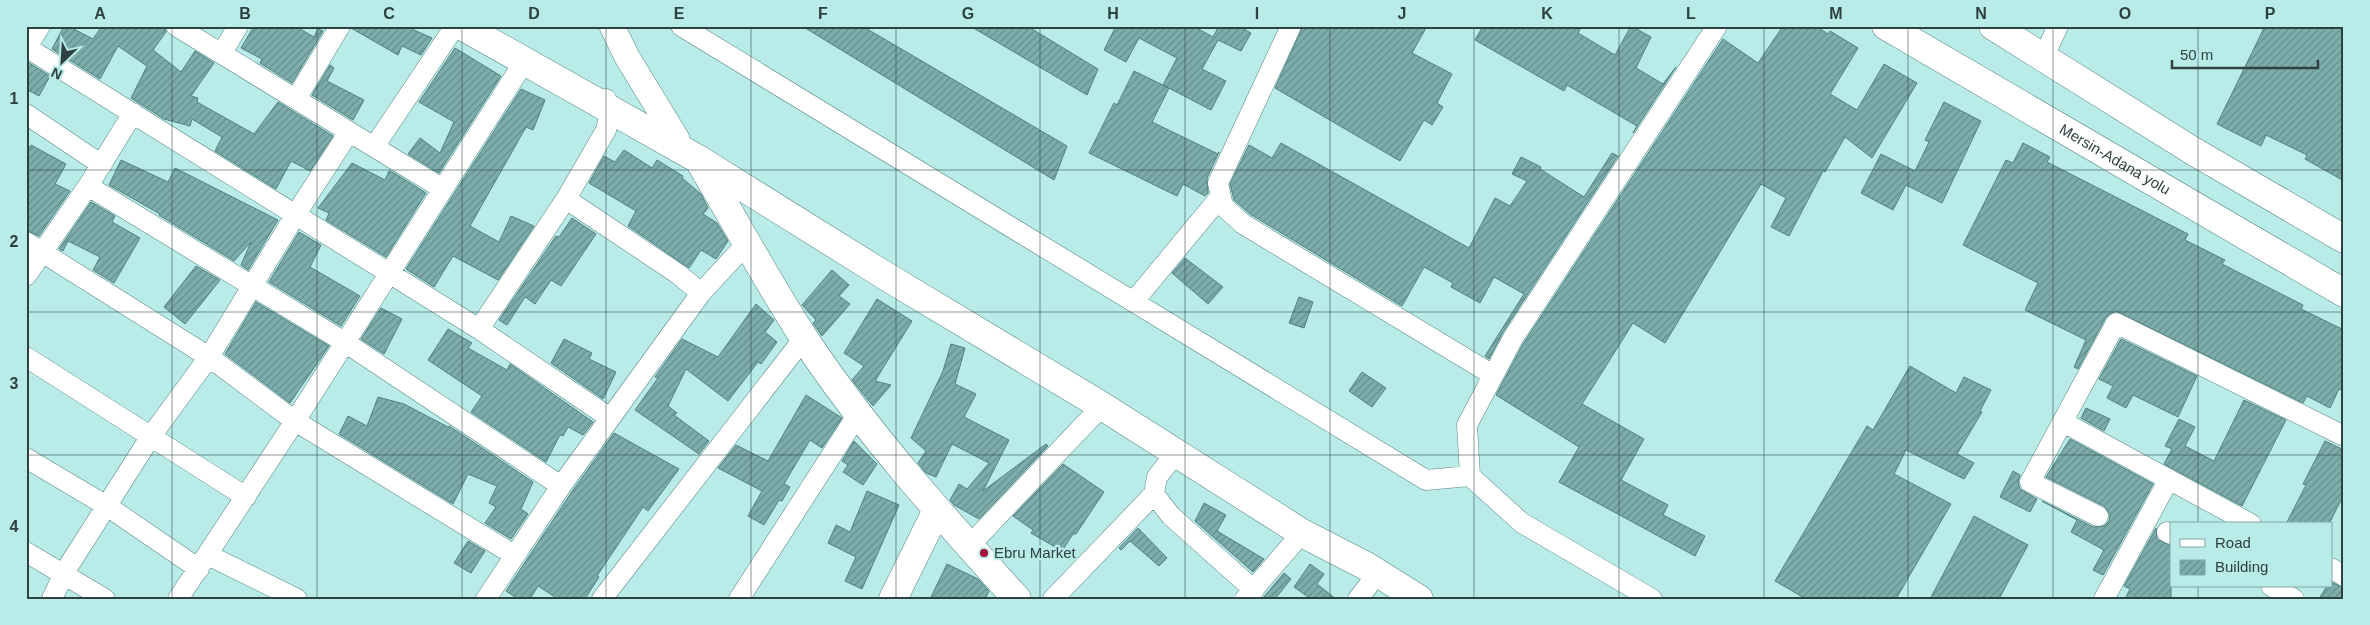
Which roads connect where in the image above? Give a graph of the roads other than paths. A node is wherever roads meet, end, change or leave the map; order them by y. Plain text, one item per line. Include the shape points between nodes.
1 (40, 26) edge
2 (176, 26) edge
3 (238, 26) edge
4 (340, 26) edge
5 (455, 26) edge
6 (462, 26) edge
7 (487, 26) edge
8 (612, 26) edge
9 (681, 26) edge
10 (1290, 26) edge
11 (1717, 26) edge
12 (1886, 26) edge
13 (1993, 26) edge
14 (2058, 26) edge
15 (27, 48) edge
16 (222, 53) junction
17 (2044, 56) junction
18 (524, 62) junction
19 (296, 100) junction
20 (608, 104) junction
21 (133, 113) junction
22 (26, 114) edge
23 (349, 132) junction
24 (677, 139) junction
25 (374, 147) junction
26 (698, 159) junction
27 (102, 165) junction
28 (88, 186) junction
29 (443, 188) junction
30 (1221, 196) junction
31 (566, 199) junction
32 (296, 214) junction
33 (2344, 239) edge
34 (748, 242) junction
35 (34, 247) edge
36 (390, 272) junction
37 (26, 276) edge
38 (251, 286) junction
39 (701, 292) junction
40 (2344, 293) edge
41 (1134, 301) junction
42 (479, 329) junction
43 (804, 338) junction
44 (346, 343) junction
45 (26, 357) edge
46 (209, 357) junction
47 (1493, 374) junction
48 (1102, 406) junction
49 (858, 414) junction
50 (610, 418) junction
51 (296, 421) junction
52 (2063, 422) junction
53 (151, 436) junction
54 (2344, 436) edge
55 (1176, 453) junction
56 (26, 458) edge
57 (1470, 476) junction
58 (2169, 479) junction
59 (562, 486) junction
60 (1154, 494) junction
61 (246, 497) junction
62 (108, 506) junction
63 (937, 510) junction
64 (2098, 516) dead end
65 (2247, 522) edge
66 (1302, 533) junction
67 (969, 546) junction
68 (26, 552) edge
69 (514, 555) junction
70 (203, 562) junction
71 (2332, 569) edge
72 (64, 573) junction
73 (2344, 576) edge
74 (2274, 588) edge
75 (1250, 594) edge
76 (1371, 594) edge
77 (492, 597) edge
78 (52, 599) edge
79 (106, 599) edge
80 (178, 599) edge
81 (297, 599) edge
82 (602, 599) edge
83 (739, 599) edge
84 (893, 599) edge
85 (1017, 599) edge
86 (1053, 599) edge
87 (1419, 599) edge
88 (1652, 599) edge
89 (2104, 599) edge
90 (2294, 599) edge

1 - 15 street
2 - 16 street
3 - 16 street
4 - 19 street
5 - 25 street
6 - 18 main road
7 - 20 main road
8 - 24 street
9 - 41 street
10 - 30 street via 1218,183
11 - 47 street via 1513,338
12 - 40 main road, Mersin-Adana yolu
13 - 17 main road
14 - 17 street
15 - 21 street
16 - 19 street
17 - 33 main road via 2193,151
18 - 20 main road
18 - 29 street
19 - 23 street
20 - 24 main road
20 - 26 main road
20 - 31 street via 606,130
21 - 27 street
21 - 32 street
22 - 27 street
23 - 25 street
23 - 32 street
24 - 26 main road
25 - 29 street
26 - 34 main road
26 - 48 main road
27 - 28 street
28 - 35 street
28 - 38 street
29 - 36 street
30 - 41 street
30 - 47 street via 1223,206 1243,224
31 - 39 street
31 - 42 street
32 - 36 street
32 - 38 street
34 - 39 street
34 - 43 main road
35 - 37 street
35 - 46 street
36 - 42 street
36 - 44 street
38 - 44 street
38 - 46 street
39 - 50 street
41 - 57 street via 1426,480
42 - 50 street
43 - 49 main road
43 - 82 street
44 - 51 street
44 - 59 street
45 - 53 street
46 - 51 street
46 - 53 street
47 - 57 street via 1466,425
48 - 55 main road
48 - 67 street
49 - 63 main road
49 - 83 street
50 - 59 street
51 - 61 street
51 - 69 street
52 - 54 street via 2116,323
52 - 58 street
52 - 64 street via 2030,482
53 - 61 street
53 - 62 street
55 - 60 street via 1157,477
55 - 66 main road
56 - 62 street
57 - 88 street via 1522,523
58 - 65 street
58 - 89 street
59 - 69 street
60 - 75 street via 1171,516
60 - 86 street
61 - 70 street
62 - 70 street
62 - 72 street
63 - 67 main road
63 - 84 main road
66 - 75 street
66 - 76 main road
66 - 87 main road via 1368,566
67 - 85 main road
68 - 72 street
69 - 77 street
70 - 80 street
70 - 81 street
71 - 73 street
72 - 78 street
72 - 79 street
74 - 90 street

